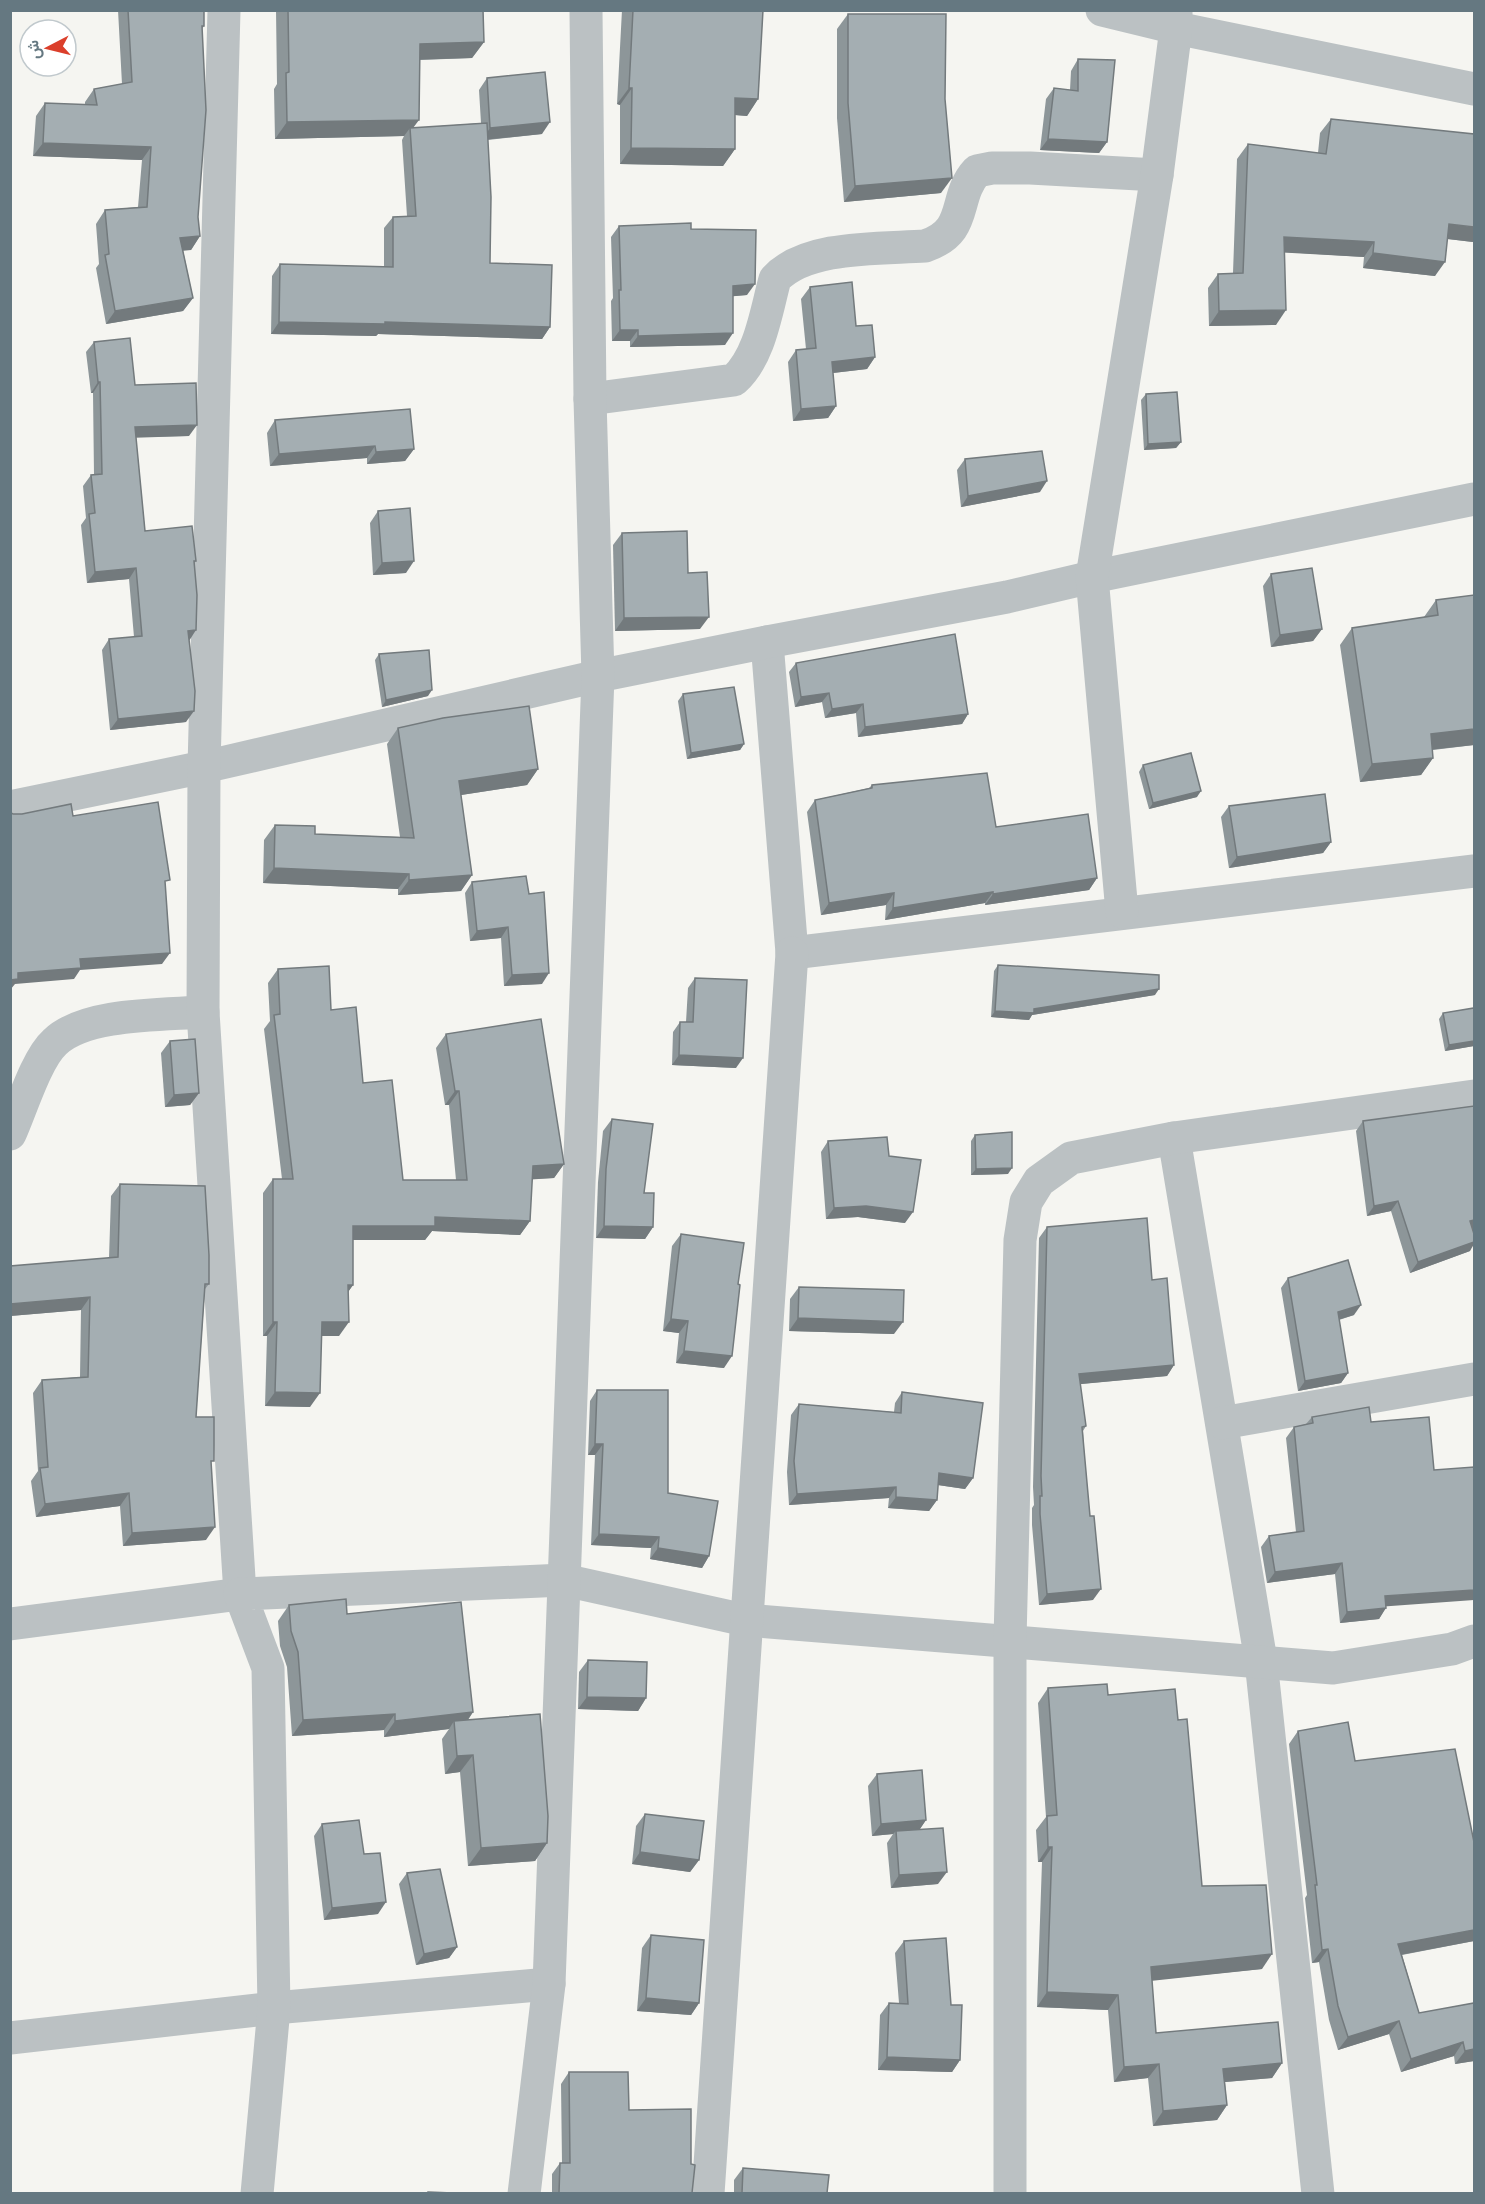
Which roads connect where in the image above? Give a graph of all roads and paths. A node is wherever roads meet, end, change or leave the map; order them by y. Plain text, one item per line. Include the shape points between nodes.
1 (224, 10) edge
2 (586, 10) edge
3 (1102, 10) edge
4 (1176, 19) edge
5 (1474, 89) edge
6 (1157, 175) junction
7 (590, 399) junction
8 (1474, 499) edge
9 (1092, 577) junction
10 (767, 642) junction
11 (598, 676) junction
12 (204, 766) junction
13 (10, 807) edge
14 (1474, 871) edge
15 (1122, 912) junction
16 (792, 953) junction
17 (203, 1012) junction
18 (1474, 1096) edge
19 (10, 1134) edge
20 (1174, 1138) junction
21 (1474, 1379) edge
22 (1222, 1423) junction
23 (564, 1580) junction
24 (240, 1594) junction
25 (746, 1620) junction
26 (10, 1624) edge
27 (1010, 1640) junction
28 (1474, 1641) edge
29 (1261, 1661) junction
30 (549, 1984) junction
31 (273, 2008) junction
32 (10, 2038) edge
33 (257, 2193) edge
34 (524, 2193) edge
35 (708, 2193) edge
36 (1010, 2193) edge
37 (1318, 2193) edge

1 - 12 street
2 - 7 street
3 - 4 street
4 - 5 street
4 - 6 street
6 - 7 street via 1030,168 977,171 947,236 936,242 813,256 784,269 775,279 752,358 734,380
6 - 9 street
7 - 11 street
8 - 9 street
9 - 10 street
9 - 15 street
10 - 11 street
10 - 16 street
11 - 12 street
11 - 23 street
12 - 13 street
12 - 17 street
14 - 15 street
15 - 16 street via 1061,923
16 - 25 street
17 - 19 street via 102,1020 69,1032 54,1042 42,1059
17 - 24 street
18 - 20 street
20 - 22 street
20 - 27 street via 1071,1158 1039,1181 1026,1202 1020,1240
21 - 22 street
22 - 29 street
23 - 24 street
23 - 25 street
23 - 30 street
24 - 26 street
24 - 31 street via 268,1668
25 - 27 street
25 - 35 street
27 - 29 street
27 - 36 street
28 - 29 street via 1452,1649 1333,1668
29 - 37 street
30 - 31 street
30 - 34 street
31 - 32 street
31 - 33 street

